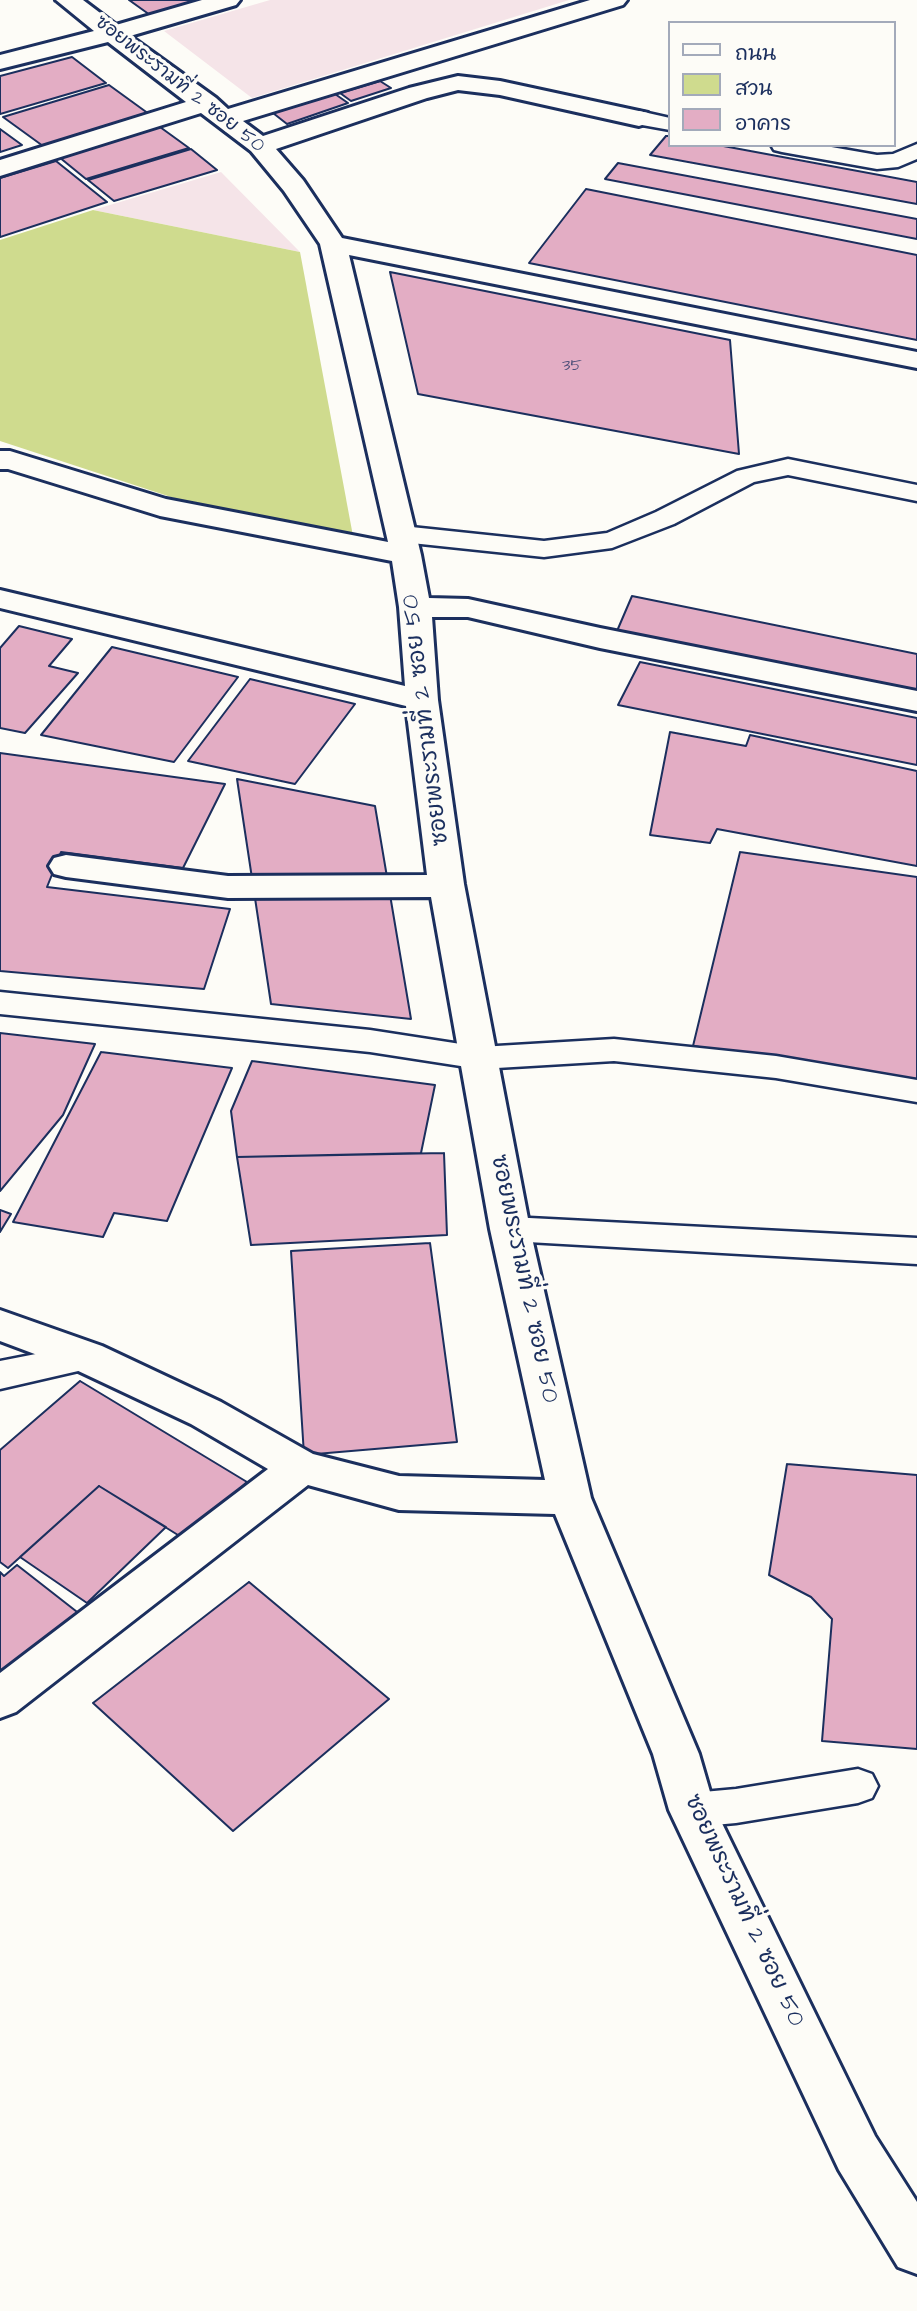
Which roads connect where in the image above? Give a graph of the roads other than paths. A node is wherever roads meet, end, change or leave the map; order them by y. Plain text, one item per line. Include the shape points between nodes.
1 (68, 0) edge
2 (228, 0) edge
3 (615, 0) edge
4 (114, 33) junction
5 (0, 62) edge
6 (216, 111) junction
7 (639, 118) joint
8 (668, 124) edge
9 (260, 146) junction
10 (793, 147) edge
11 (916, 149) edge
12 (0, 168) edge
13 (333, 244) junction
14 (917, 360) edge
15 (0, 460) edge
16 (917, 493) edge
17 (404, 545) junction
18 (0, 599) edge
19 (415, 607) junction
20 (422, 700) junction
21 (917, 701) edge
22 (66, 866) dead end
23 (446, 884) junction
24 (0, 1003) edge
25 (480, 1058) junction
26 (917, 1091) edge
27 (510, 1229) junction
28 (917, 1251) edge
29 (0, 1325) edge
30 (86, 1357) junction
31 (0, 1376) edge
32 (301, 1467) junction
33 (570, 1498) junction
34 (0, 1699) edge
35 (859, 1786) dead end
36 (692, 1810) junction
37 (917, 2249) edge

1 - 4 street, ซอยพระรามที่ 2 ซอย 50
2 - 4 street
3 - 6 street
4 - 5 street
4 - 6 street, ซอยพระรามที่ 2 ซอย 50
6 - 9 street, ซอยพระรามที่ 2 ซอย 50
6 - 12 street
7 - 8 lane
7 - 9 street via 458,83
9 - 13 street, ซอยพระรามที่ 2 ซอย 50
10 - 11 lane via 877,162 898,160
13 - 14 street
13 - 17 street, ซอยพระรามที่ 2 ซอย 50
15 - 17 street via 160,507
16 - 17 lane via 788,467 746,476 612,540 544,549
17 - 19 street, ซอยพระรามที่ 2 ซอย 50
18 - 20 street
19 - 20 street, ซอยพระรามที่ 2 ซอย 50
19 - 21 street via 467,608
20 - 23 street, ซอยพระรามที่ 2 ซอย 50
22 - 23 street via 228,887 416,888
23 - 25 street, ซอยพระรามที่ 2 ซอย 50
24 - 25 lane via 370,1041
25 - 26 lane via 614,1050 776,1067
25 - 27 street, ซอยพระรามที่ 2 ซอย 50
27 - 28 lane
27 - 33 street, ซอยพระรามที่ 2 ซอย 50
29 - 30 street
30 - 31 lane
30 - 32 street via 206,1413
32 - 33 street via 399,1493
32 - 34 street
33 - 36 street, ซอยพระรามที่ 2 ซอย 50 via 676,1754
35 - 36 lane
36 - 37 street, ซอยพระรามที่ 2 ซอย 50 via 858,2153

